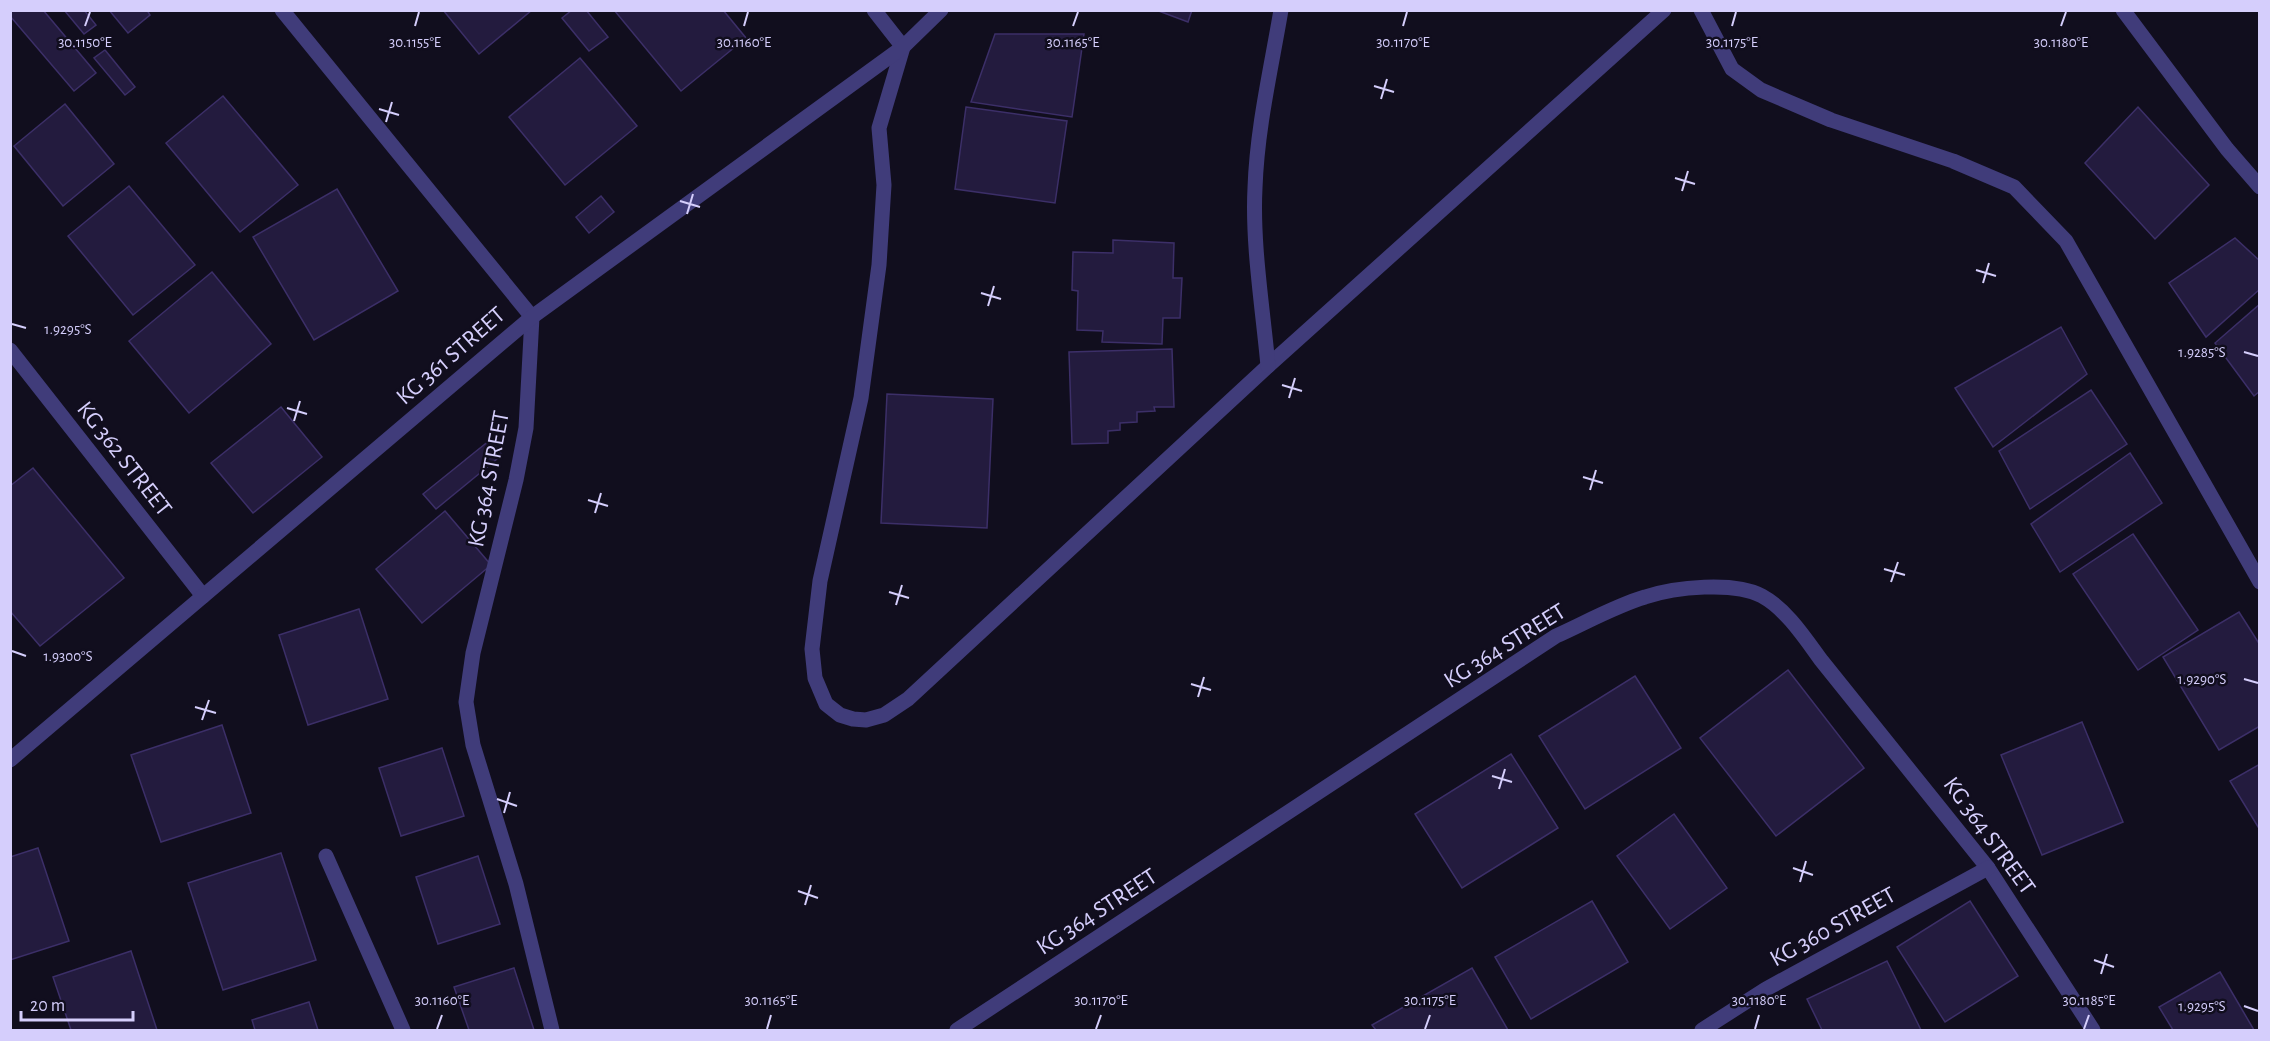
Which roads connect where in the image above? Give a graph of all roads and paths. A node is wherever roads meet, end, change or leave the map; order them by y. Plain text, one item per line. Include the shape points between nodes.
1 (282, 10) edge
2 (874, 10) edge
3 (941, 10) edge
4 (1281, 10) edge
5 (1664, 10) edge
6 (1701, 10) edge
7 (2123, 10) edge
8 (903, 47) junction
9 (2259, 187) edge
10 (532, 317) junction
11 (10, 350) edge
12 (1268, 366) junction
13 (2259, 582) edge
14 (203, 596) junction
15 (10, 760) edge
16 (326, 856) dead end
17 (1989, 868) junction
18 (403, 1030) edge
19 (552, 1030) edge
20 (957, 1030) edge
21 (1702, 1030) edge
22 (2093, 1030) edge

1 - 10 street
2 - 8 street
3 - 8 street, KG 361 STREET
4 - 12 street via 1257,147 1254,190
5 - 12 street
6 - 13 street via 1732,69 1761,90 2014,187 2066,241
7 - 9 street
8 - 10 street, KG 361 STREET
8 - 12 street via 879,128 884,185 879,265 861,398 820,581 812,649 815,678 826,704 840,714 866,720 884,716 908,699
10 - 14 street, KG 361 STREET
10 - 19 street, KG 364 STREET via 526,428 473,653 466,702 473,745 516,884
11 - 14 street, KG 362 STREET
14 - 15 street, KG 361 STREET
16 - 18 street
17 - 20 street, KG 364 STREET via 1795,624 1762,596 1733,587 1696,588 1645,597 1556,636
17 - 21 street, KG 360 STREET via 1767,989
17 - 22 street, KG 364 STREET

